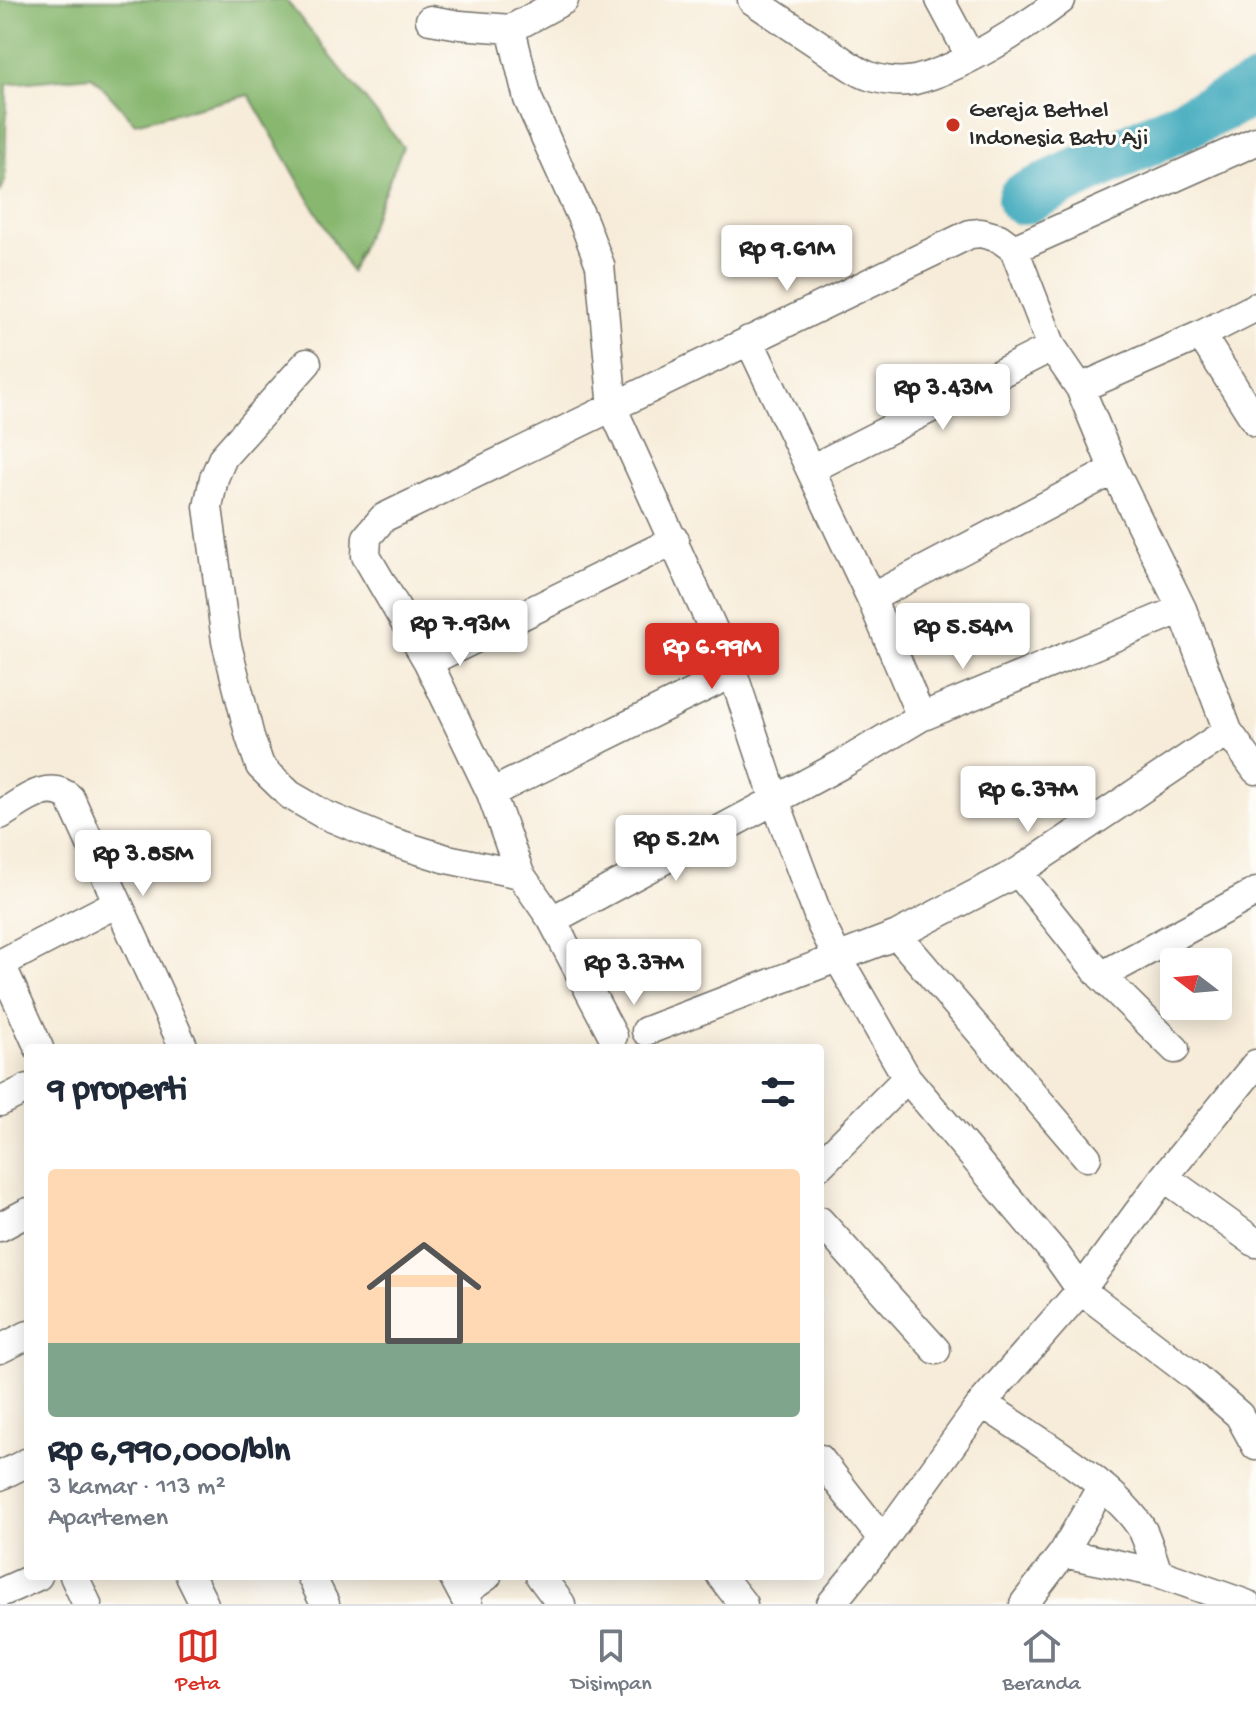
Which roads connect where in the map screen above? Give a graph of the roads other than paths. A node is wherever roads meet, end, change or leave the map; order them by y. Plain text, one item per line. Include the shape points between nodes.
1 (564, 0) edge
2 (752, 0) edge
3 (940, 0) edge
4 (1061, 0) edge
5 (430, 20) dead end
6 (511, 29) junction
7 (970, 56) junction
8 (1256, 141) edge
9 (1014, 249) junction
10 (1256, 307) edge
11 (1201, 335) junction
12 (749, 340) junction
13 (1052, 347) junction
14 (307, 363) dead end
15 (1080, 388) junction
16 (613, 409) junction
17 (1256, 422) edge
18 (811, 469) junction
19 (1114, 470) junction
20 (675, 540) junction
21 (871, 598) junction
22 (1182, 609) junction
23 (428, 662) junction
24 (733, 673) junction
25 (921, 717) junction
26 (1228, 731) junction
27 (1256, 770) edge
28 (491, 793) junction
29 (775, 800) junction
30 (0, 815) edge
31 (1018, 872) junction
32 (520, 874) junction
33 (1256, 892) edge
34 (117, 903) junction
35 (552, 920) junction
36 (897, 935) junction
37 (838, 958) junction
38 (1, 964) edge
39 (1101, 976) junction
40 (650, 1040) edge
41 (604, 1042) edge
42 (37, 1044) edge
43 (182, 1044) edge
44 (1175, 1049) dead end
45 (1256, 1064) edge
46 (907, 1078) junction
47 (24, 1090) edge
48 (0, 1102) edge
49 (1087, 1157) dead end
50 (824, 1161) edge
51 (1164, 1177) junction
52 (24, 1214) edge
53 (824, 1225) edge
54 (0, 1227) edge
55 (1256, 1243) edge
56 (1081, 1290) junction
57 (24, 1337) edge
58 (0, 1349) edge
59 (936, 1350) dead end
60 (982, 1403) junction
61 (1256, 1446) edge
62 (24, 1464) edge
63 (824, 1464) edge
64 (0, 1476) edge
65 (1102, 1486) junction
66 (883, 1540) junction
67 (1063, 1553) junction
68 (1158, 1573) junction
69 (24, 1578) edge
70 (76, 1580) edge
71 (192, 1580) edge
72 (313, 1580) edge
73 (543, 1580) edge
74 (724, 1580) edge
75 (3, 1582) edge
76 (87, 1604) edge
77 (204, 1604) edge
78 (325, 1604) edge
79 (561, 1604) edge
80 (743, 1604) edge
81 (831, 1604) edge
82 (1024, 1604) edge
83 (1246, 1604) edge

1 - 6 street
2 - 7 street via 869,76 913,80
3 - 7 street
4 - 7 street
5 - 6 street
6 - 16 street via 528,99 600,265
8 - 9 street
9 - 12 street via 999,238 970,234
9 - 13 street
10 - 11 street
11 - 15 street
11 - 17 street
12 - 16 street
12 - 18 street
13 - 15 street
13 - 18 street
14 - 32 street via 223,457 208,507 226,641 260,766 290,795 383,839
15 - 19 street
16 - 20 street
16 - 23 street via 383,518 367,537 366,556
18 - 21 street
19 - 21 street
19 - 22 street
20 - 23 street
20 - 24 street
21 - 25 street
22 - 25 street
22 - 26 street
23 - 28 street
24 - 28 street
24 - 29 street
25 - 29 street
26 - 27 street
26 - 31 street
28 - 32 street
29 - 35 street
29 - 37 street
30 - 34 street via 46,790 65,793
31 - 36 street
31 - 39 street
32 - 35 street
33 - 39 street
34 - 38 street
34 - 43 street
35 - 41 street
36 - 37 street
36 - 49 street
37 - 40 street
37 - 46 street
38 - 42 street
39 - 44 street
40 - 41 street
45 - 51 street
46 - 50 street
46 - 56 street
47 - 48 street
51 - 55 street
51 - 56 street
52 - 54 street
53 - 59 street
56 - 60 street
56 - 61 street via 1239,1415
57 - 58 street
60 - 65 street
60 - 66 street
62 - 64 street
63 - 66 street
65 - 67 street
65 - 68 street via 1143,1532
66 - 81 street
67 - 68 street
67 - 82 street
68 - 83 street
69 - 75 street
70 - 76 street
71 - 77 street
72 - 78 street
73 - 79 street
74 - 80 street

